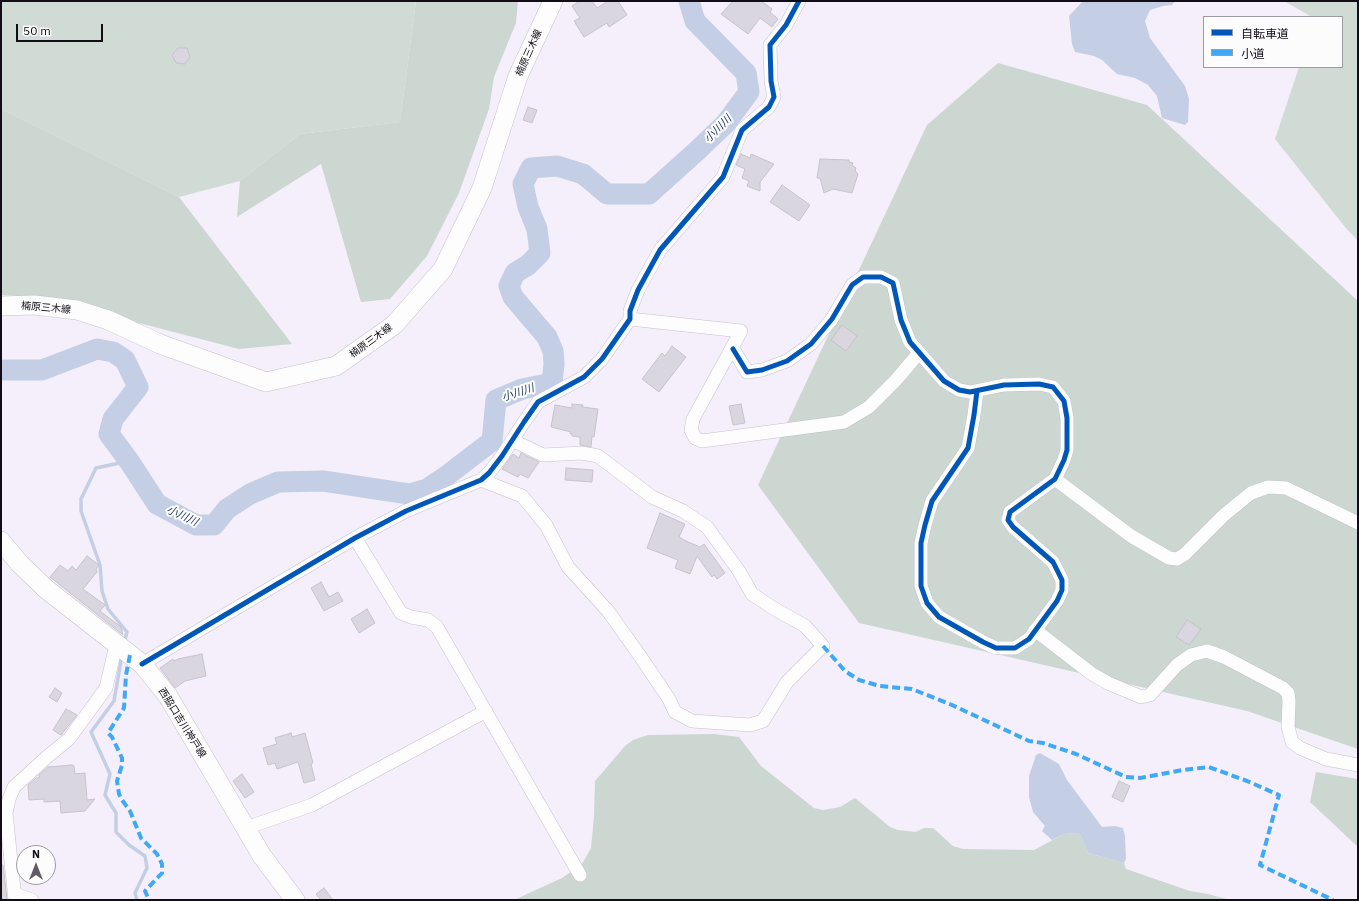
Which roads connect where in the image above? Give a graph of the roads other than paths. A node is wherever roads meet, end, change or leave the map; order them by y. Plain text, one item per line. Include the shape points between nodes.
1 (553, 1) edge
2 (799, 1) edge
3 (1, 306) edge
4 (630, 319) junction
5 (733, 349) junction
6 (919, 353) junction
7 (976, 391) junction
8 (512, 440) junction
9 (1055, 479) junction
10 (481, 480) junction
11 (1358, 524) edge
12 (355, 538) junction
13 (1, 542) edge
14 (1035, 630) junction
15 (129, 655) junction
16 (486, 711) junction
17 (1358, 765) edge
18 (246, 828) junction
19 (5, 843) edge
20 (580, 875) dead end
21 (15, 897) edge
22 (32, 900) edge
23 (295, 900) edge

1 - 3 main road, 楠原三木線 via 518,76 482,188 443,269 394,325 336,366 266,382 160,344 108,320 77,310 34,305
2 - 4 street via 786,25 770,45 774,97 769,107 742,130 722,177 660,250 638,290 630,311
4 - 5 street via 742,331
4 - 8 street via 602,359 584,377 538,402
5 - 6 street via 747,372 762,370 787,361 811,344 832,319 852,285 862,277 881,277 893,284 910,342
5 - 6 street via 693,419 691,430 695,438 702,441 844,422 869,408
6 - 7 street via 944,381 959,390
7 - 9 street via 1004,384 1039,384 1053,387 1064,401 1067,418 1067,450
7 - 14 street via 968,448 932,501 924,525 921,543 921,586 927,603 938,617 996,648 1015,648 1029,639
8 - 10 street via 498,462
8 - 10 street via 543,455 582,453 598,456 652,497 683,511 707,527 739,571 752,594 805,626 823,646 787,682 763,721 750,725 692,721 675,712 640,656 608,611 568,567 546,525 522,496
9 - 11 street via 1131,536 1169,558 1177,559 1185,554 1224,515 1251,493 1268,487 1286,488
9 - 14 street via 1010,512 1008,520 1053,562 1062,580 1062,590 1057,601
10 - 12 street via 406,511
12 - 15 street
12 - 16 street via 401,612 428,620 437,627
13 - 15 main road, 西脇口吉川神戸線 via 46,589
14 - 17 street via 1092,674 1108,684 1141,697 1150,695 1177,665 1191,655 1207,651 1224,657 1288,693 1288,728 1292,742 1300,748 1326,758
15 - 18 main road, 西脇口吉川神戸線 via 168,696
15 - 19 street via 69,739 14,787 6,812
16 - 18 street via 312,805
16 - 20 street
18 - 23 main road, 西脇口吉川神戸線 via 262,856
19 - 21 street
21 - 22 street

